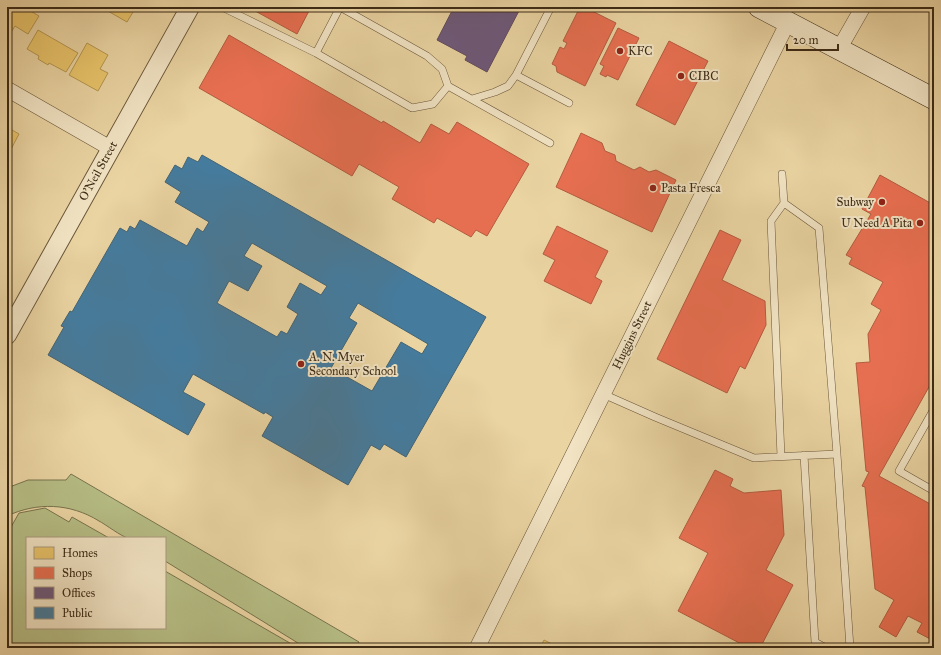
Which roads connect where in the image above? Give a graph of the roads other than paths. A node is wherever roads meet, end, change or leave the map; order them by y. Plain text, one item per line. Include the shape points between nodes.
1 (190, 7) edge
2 (222, 7) edge
3 (340, 7) edge
4 (551, 7) edge
5 (759, 7) edge
6 (863, 7) edge
7 (788, 22) junction
8 (839, 49) junction
9 (316, 53) junction
10 (516, 75) junction
11 (448, 86) junction
12 (7, 89) edge
13 (472, 99) junction
14 (934, 99) edge
15 (569, 103) dead end
16 (550, 143) dead end
17 (110, 148) junction
18 (782, 174) dead end
19 (784, 203) junction
20 (7, 335) edge
21 (604, 394) junction
22 (934, 409) edge
23 (837, 454) junction
24 (804, 455) junction
25 (781, 456) junction
26 (934, 491) edge
27 (477, 648) edge
28 (826, 648) edge
29 (850, 648) edge

1 - 17 street, O'Neil Street
2 - 9 lane
3 - 9 lane
3 - 11 lane via 427,56 442,69
4 - 10 lane
5 - 7 main road
6 - 8 street
7 - 8 main road
7 - 21 street, Huggins Street
8 - 14 main road
9 - 11 lane via 412,108 433,104
10 - 13 lane via 508,86
10 - 15 lane
11 - 13 lane
12 - 17 street
13 - 16 lane
17 - 20 street, O'Neil Street
18 - 19 lane
19 - 23 lane via 819,228
19 - 25 lane via 771,221
21 - 25 lane via 754,458
21 - 27 street, Huggins Street
22 - 26 lane via 899,471
23 - 24 lane
23 - 29 lane
24 - 25 lane
24 - 28 lane via 815,642

